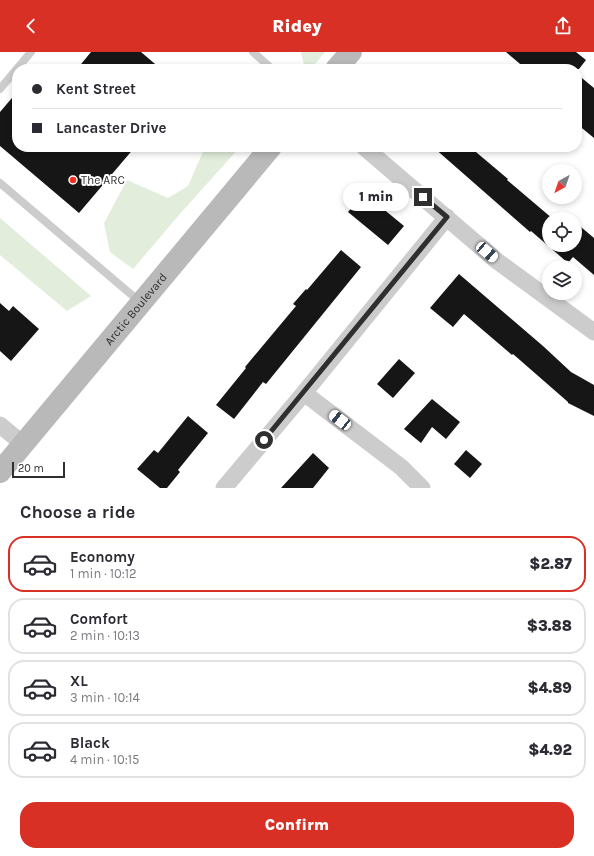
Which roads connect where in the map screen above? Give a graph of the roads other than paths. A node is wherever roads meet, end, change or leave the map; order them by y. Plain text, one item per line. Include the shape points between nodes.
1 (31, 52) edge
2 (253, 52) edge
3 (351, 52) edge
4 (21, 64) edge
5 (266, 64) edge
6 (340, 64) edge
7 (12, 75) edge
8 (0, 89) edge
9 (267, 152) edge
10 (370, 152) edge
11 (0, 183) edge
12 (447, 217) junction
13 (140, 302) junction
14 (594, 332) edge
15 (304, 393) junction
16 (0, 425) edge
17 (23, 444) junction
18 (0, 472) edge
19 (224, 488) edge
20 (422, 488) edge

1 - 4 lane
2 - 5 lane
3 - 6 main road
7 - 8 lane
9 - 13 main road, Arctic Boulevard
10 - 12 street
11 - 13 lane
12 - 14 street via 497,261
12 - 15 street
13 - 17 main road, Arctic Boulevard
15 - 19 street
15 - 20 street via 401,467
16 - 17 street
17 - 18 main road, Arctic Boulevard

